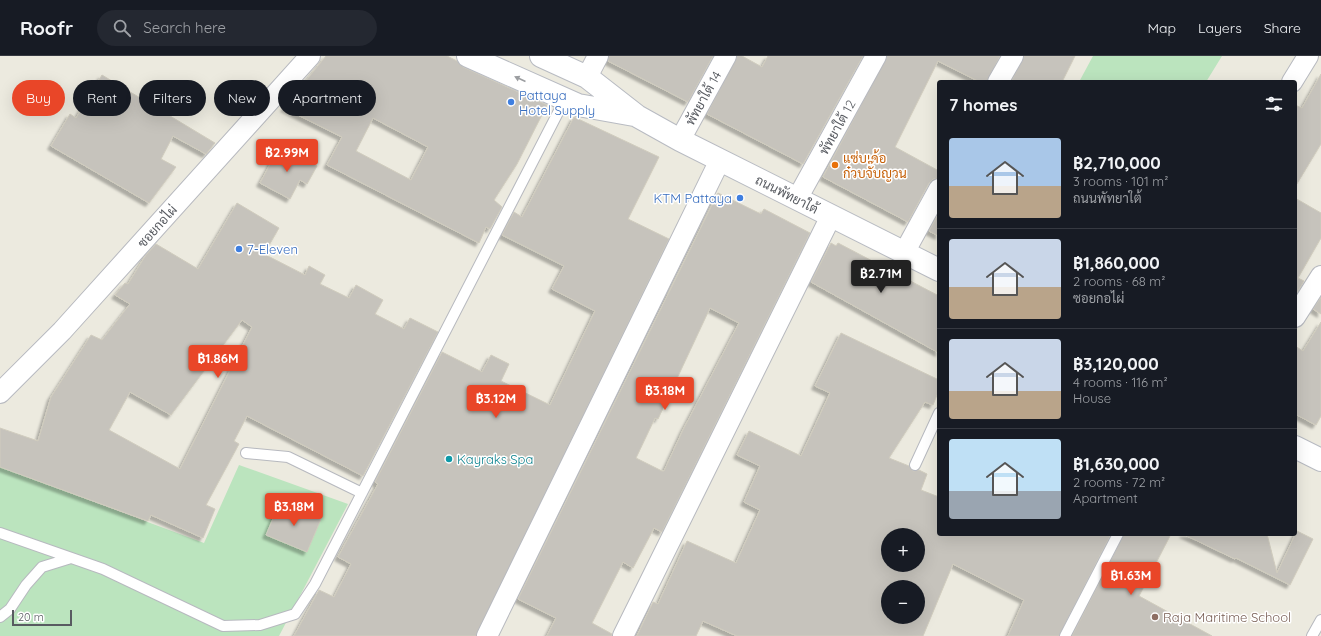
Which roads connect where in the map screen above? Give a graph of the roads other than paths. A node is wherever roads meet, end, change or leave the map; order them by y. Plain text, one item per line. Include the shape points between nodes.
1 (310, 56) edge
2 (468, 56) edge
3 (541, 56) edge
4 (598, 56) edge
5 (726, 56) edge
6 (876, 56) edge
7 (1013, 56) edge
8 (1308, 56) edge
9 (587, 77) junction
10 (999, 80) edge
11 (1293, 80) edge
12 (565, 100) junction
13 (637, 116) junction
14 (680, 140) junction
15 (720, 160) junction
16 (937, 193) edge
17 (797, 199) junction
18 (831, 216) junction
19 (904, 252) junction
20 (937, 269) edge
21 (1321, 276) edge
22 (1297, 314) edge
23 (0, 393) edge
24 (937, 417) edge
25 (1297, 448) edge
26 (246, 453) dead end
27 (1321, 460) edge
28 (915, 465) dead end
29 (362, 493) junction
30 (0, 533) edge
31 (1117, 536) edge
32 (71, 558) junction
33 (0, 617) edge
34 (1321, 620) edge
35 (487, 636) edge
36 (622, 636) edge
37 (1066, 636) edge
38 (1312, 636) edge

1 - 23 street, ซอยกอไผ่ via 62,331
12 -> 2 main road, ถนนพัทยาใต้
3 - 9 main road, ถนนพัทยาใต้
4 - 9 street
5 - 14 street, พัทยาใต้ 14
6 - 17 street, พัทยาใต้ 12
7 - 10 street
8 - 11 street
9 - 13 main road, ถนนพัทยาใต้
12 - 13 main road, ถนนพัทยาใต้ via 578,105
12 - 29 lane
13 - 14 main road, ถนนพัทยาใต้
14 - 15 main road, ถนนพัทยาใต้
15 - 17 main road, ถนนพัทยาใต้
15 - 35 street
16 - 19 street
17 - 18 main road, ถนนพัทยาใต้
18 - 19 main road, ถนนพัทยาใต้
18 - 36 street
19 - 20 main road, ถนนพัทยาใต้
21 - 22 street
24 - 28 lane
25 - 27 main road
26 - 29 lane via 288,456
29 - 32 lane via 315,584 295,614 260,626 223,626 103,569
30 - 32 lane
31 - 37 lane
32 - 33 lane via 42,567 10,609
34 - 38 lane

